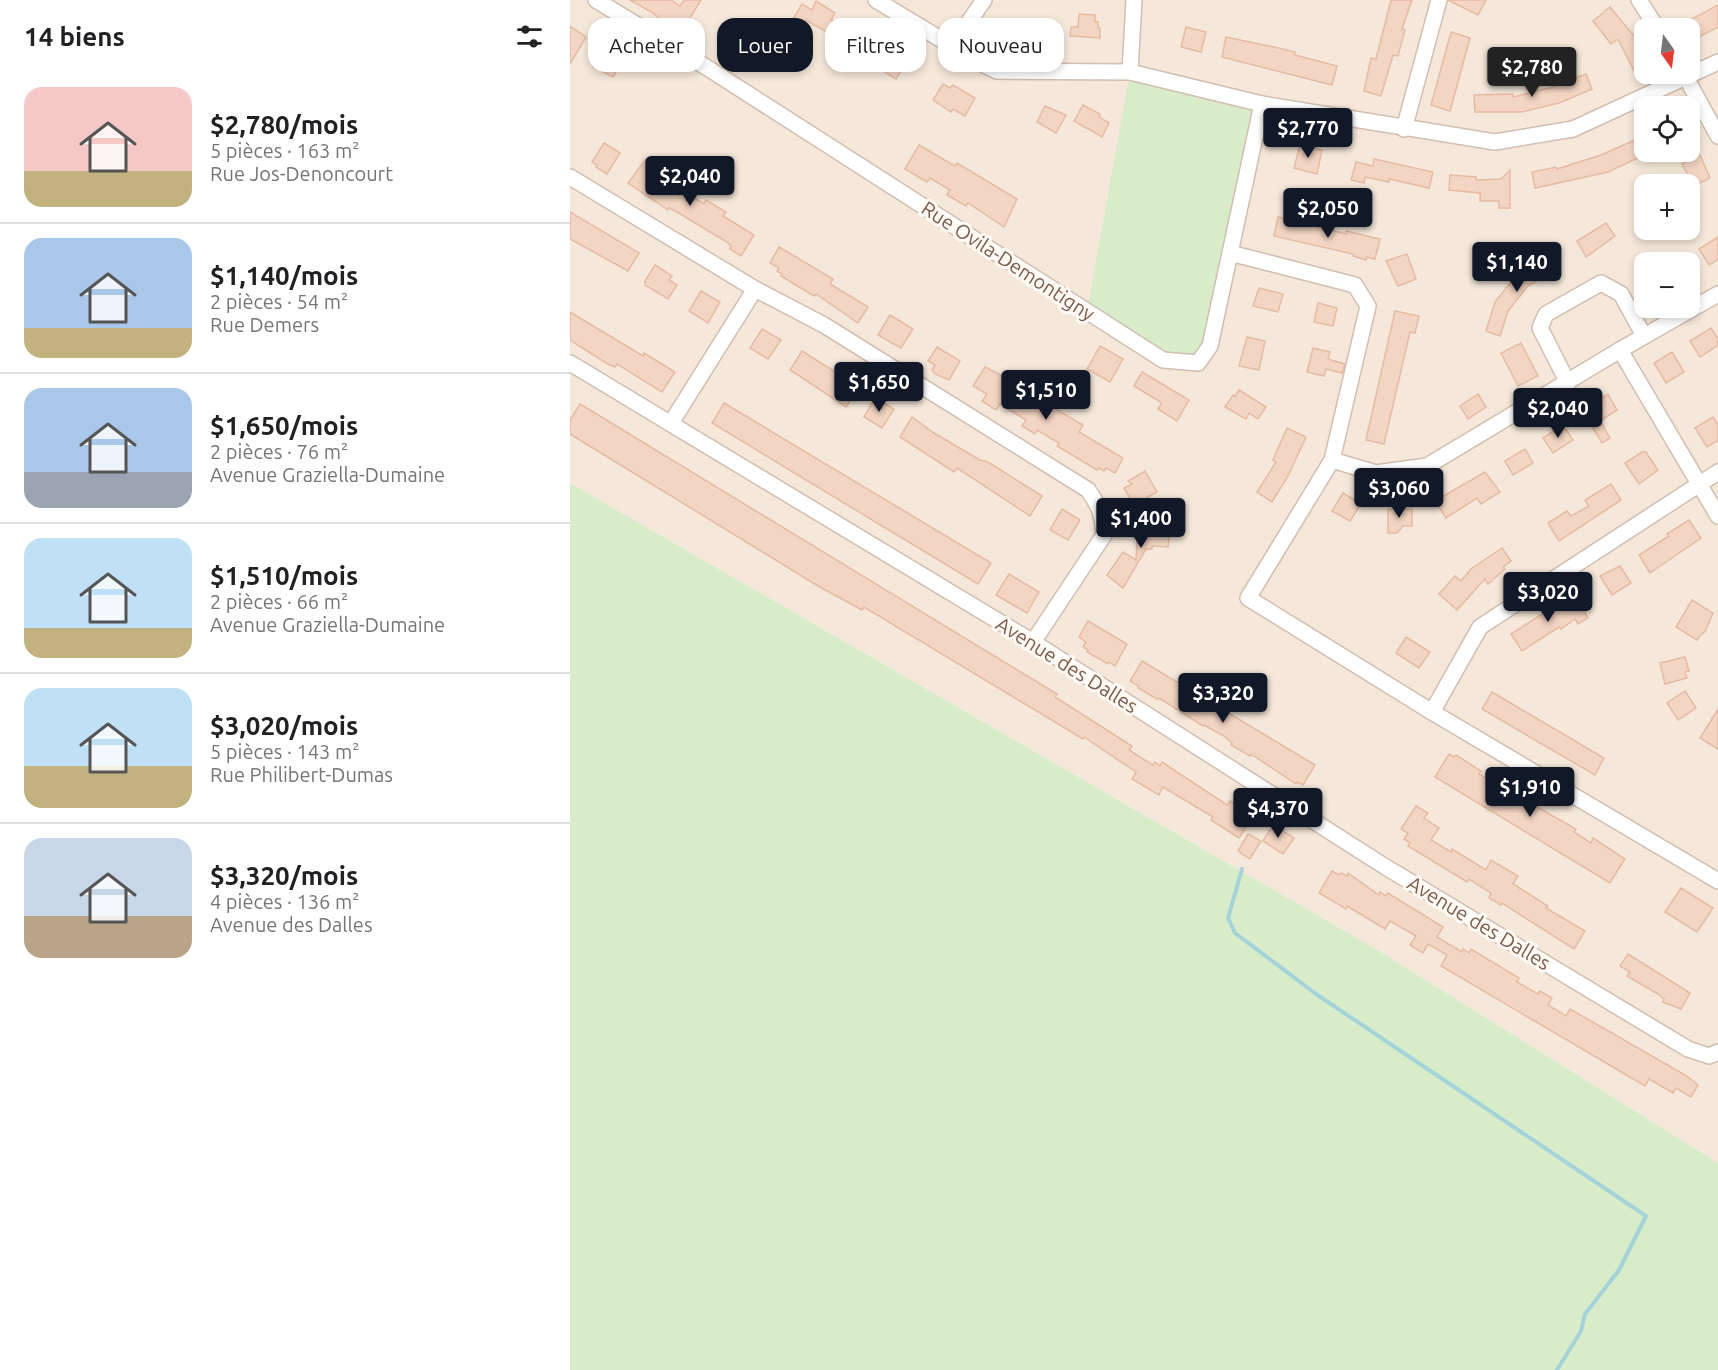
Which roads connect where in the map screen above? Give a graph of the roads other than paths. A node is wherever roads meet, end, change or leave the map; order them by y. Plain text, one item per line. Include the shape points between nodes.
1 (596, 0) edge
2 (876, 0) edge
3 (984, 0) edge
4 (1134, 0) edge
5 (1438, 0) edge
6 (1639, 0) edge
7 (971, 18) edge
8 (1651, 18) edge
9 (938, 38) edge
10 (1718, 62) edge
11 (1700, 70) edge
12 (1064, 72) edge
13 (1130, 72) junction
14 (1668, 84) edge
15 (1689, 84) edge
16 (1262, 104) junction
17 (1404, 129) junction
18 (1718, 136) edge
19 (570, 177) edge
20 (1230, 253) junction
21 (755, 289) junction
22 (1718, 294) edge
23 (1644, 336) junction
24 (1620, 350) junction
25 (570, 363) edge
26 (1568, 383) junction
27 (671, 423) junction
28 (1332, 460) junction
29 (1718, 472) edge
30 (1700, 483) junction
31 (1718, 516) edge
32 (1033, 642) junction
33 (1431, 712) junction
34 (1718, 881) edge
35 (1718, 1052) edge

1 - 20 street, Rue Ovila-Demontigny via 1163,360 1198,363 1210,346
2 - 9 street
3 - 7 street
4 - 13 street
5 - 17 street
6 - 8 street
10 - 11 street
12 - 13 street
13 - 16 street
14 - 17 street via 1573,129 1495,142
15 - 18 street
16 - 17 street
16 - 20 street, Rue Ovila-Demontigny
19 - 21 street
20 - 28 street via 1355,285 1368,306
21 - 27 street
21 - 32 street via 824,325 1088,490 1103,517 1104,536
22 - 23 street
23 - 24 street
23 - 26 street via 1621,294 1600,283 1546,314 1540,328
24 - 26 street
24 - 30 street
25 - 27 street, Avenue des Dalles
26 - 28 street via 1426,466 1376,473
27 - 32 street, Avenue des Dalles
28 - 33 street via 1248,598
29 - 30 street
30 - 31 street
30 - 33 street via 1480,627
32 - 35 street, Avenue des Dalles via 1384,866 1678,1043 1709,1056
33 - 34 street

